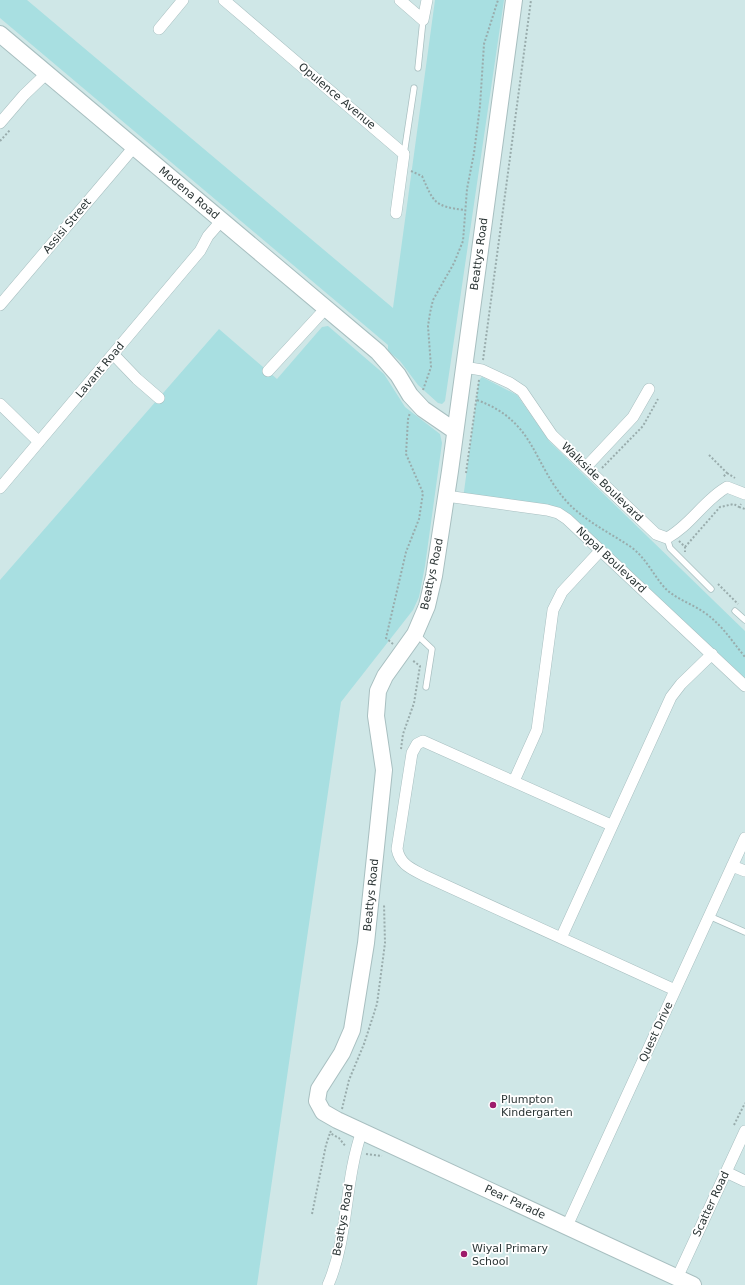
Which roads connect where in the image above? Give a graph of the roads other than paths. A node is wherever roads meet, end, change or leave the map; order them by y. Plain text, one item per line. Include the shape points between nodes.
1 (183, 0) edge
2 (224, 0) edge
3 (400, 0) edge
4 (427, 0) edge
5 (514, 0) edge
6 (423, 20) junction
7 (159, 29) dead end
8 (0, 34) edge
9 (418, 68) dead end
10 (44, 71) junction
11 (414, 88) dead end
12 (0, 123) edge
13 (134, 147) junction
14 (404, 154) junction
15 (396, 213) dead end
16 (224, 222) junction
17 (0, 305) edge
18 (324, 306) junction
19 (111, 357) junction
20 (464, 367) junction
21 (268, 371) dead end
22 (649, 389) dead end
23 (159, 398) dead end
24 (0, 404) edge
25 (456, 425) junction
26 (41, 439) junction
27 (590, 464) junction
28 (0, 488) edge
29 (446, 496) junction
30 (744, 497) edge
31 (667, 538) junction
32 (600, 551) junction
33 (711, 589) road end
34 (736, 611) road end
35 (745, 620) edge
36 (415, 634) junction
37 (712, 654) junction
38 (426, 686) dead end
39 (745, 686) edge
40 (514, 781) junction
41 (611, 825) junction
42 (745, 838) edge
43 (732, 866) junction
44 (745, 871) edge
45 (709, 916) junction
46 (745, 932) edge
47 (561, 938) junction
48 (675, 990) junction
49 (334, 1126) joint
50 (362, 1131) junction
51 (745, 1131) edge
52 (726, 1172) junction
53 (745, 1181) edge
54 (567, 1226) junction
55 (677, 1278) junction
56 (328, 1285) edge
57 (693, 1285) edge

1 - 7 street
2 - 14 street, Opulence Avenue
3 - 6 street
4 - 6 street
5 - 20 street, Beattys Road
6 - 9 lane
8 - 10 street, Modena Road
10 - 12 street
10 - 13 street, Modena Road
11 - 14 lane
13 - 16 street, Modena Road
13 - 17 street, Assisi Street
14 - 15 street
16 - 18 street, Modena Road
16 - 19 street, Lavant Road
18 - 21 street
18 - 25 street, Modena Road via 378,352 417,399 451,418
19 - 23 street
19 - 26 street, Lavant Road
20 - 25 street, Beattys Road
20 - 27 street, Walkside Boulevard via 482,370 522,391 552,435
22 - 27 street via 633,417
24 - 26 street
25 - 29 street, Beattys Road
26 - 28 street, Lavant Road
27 - 31 street, Walkside Boulevard via 656,534
29 - 32 street, Nopal Boulevard via 558,513
29 - 36 street, Beattys Road via 434,576 427,606
30 - 31 street via 727,487 717,493 677,533
31 - 33 lane via 670,548
32 - 37 street, Nopal Boulevard
32 - 40 street via 562,592 553,610 537,730
34 - 35 lane
36 - 38 lane via 432,649
36 - 49 street, Beattys Road via 385,676 378,691 376,716 384,770 366,943 352,1030 342,1053 319,1089 318,1101
37 - 39 street, Nopal Boulevard
37 - 41 street via 671,697
40 - 41 street
40 - 47 street via 436,745 423,741 417,744 412,753 397,849 399,858 408,867 423,875
41 - 47 street
42 - 43 street, Quest Drive
43 - 44 street
43 - 45 street, Quest Drive
45 - 46 lane
45 - 48 street, Quest Drive
47 - 48 street
48 - 54 street, Quest Drive
49 - 50 street, Pear Parade
50 - 54 street, Pear Parade
50 - 56 street, Beattys Road via 354,1152 339,1245
51 - 52 street, Scatter Road
52 - 53 street
52 - 55 street, Scatter Road
54 - 55 street, Pear Parade
55 - 57 street, Pear Parade

